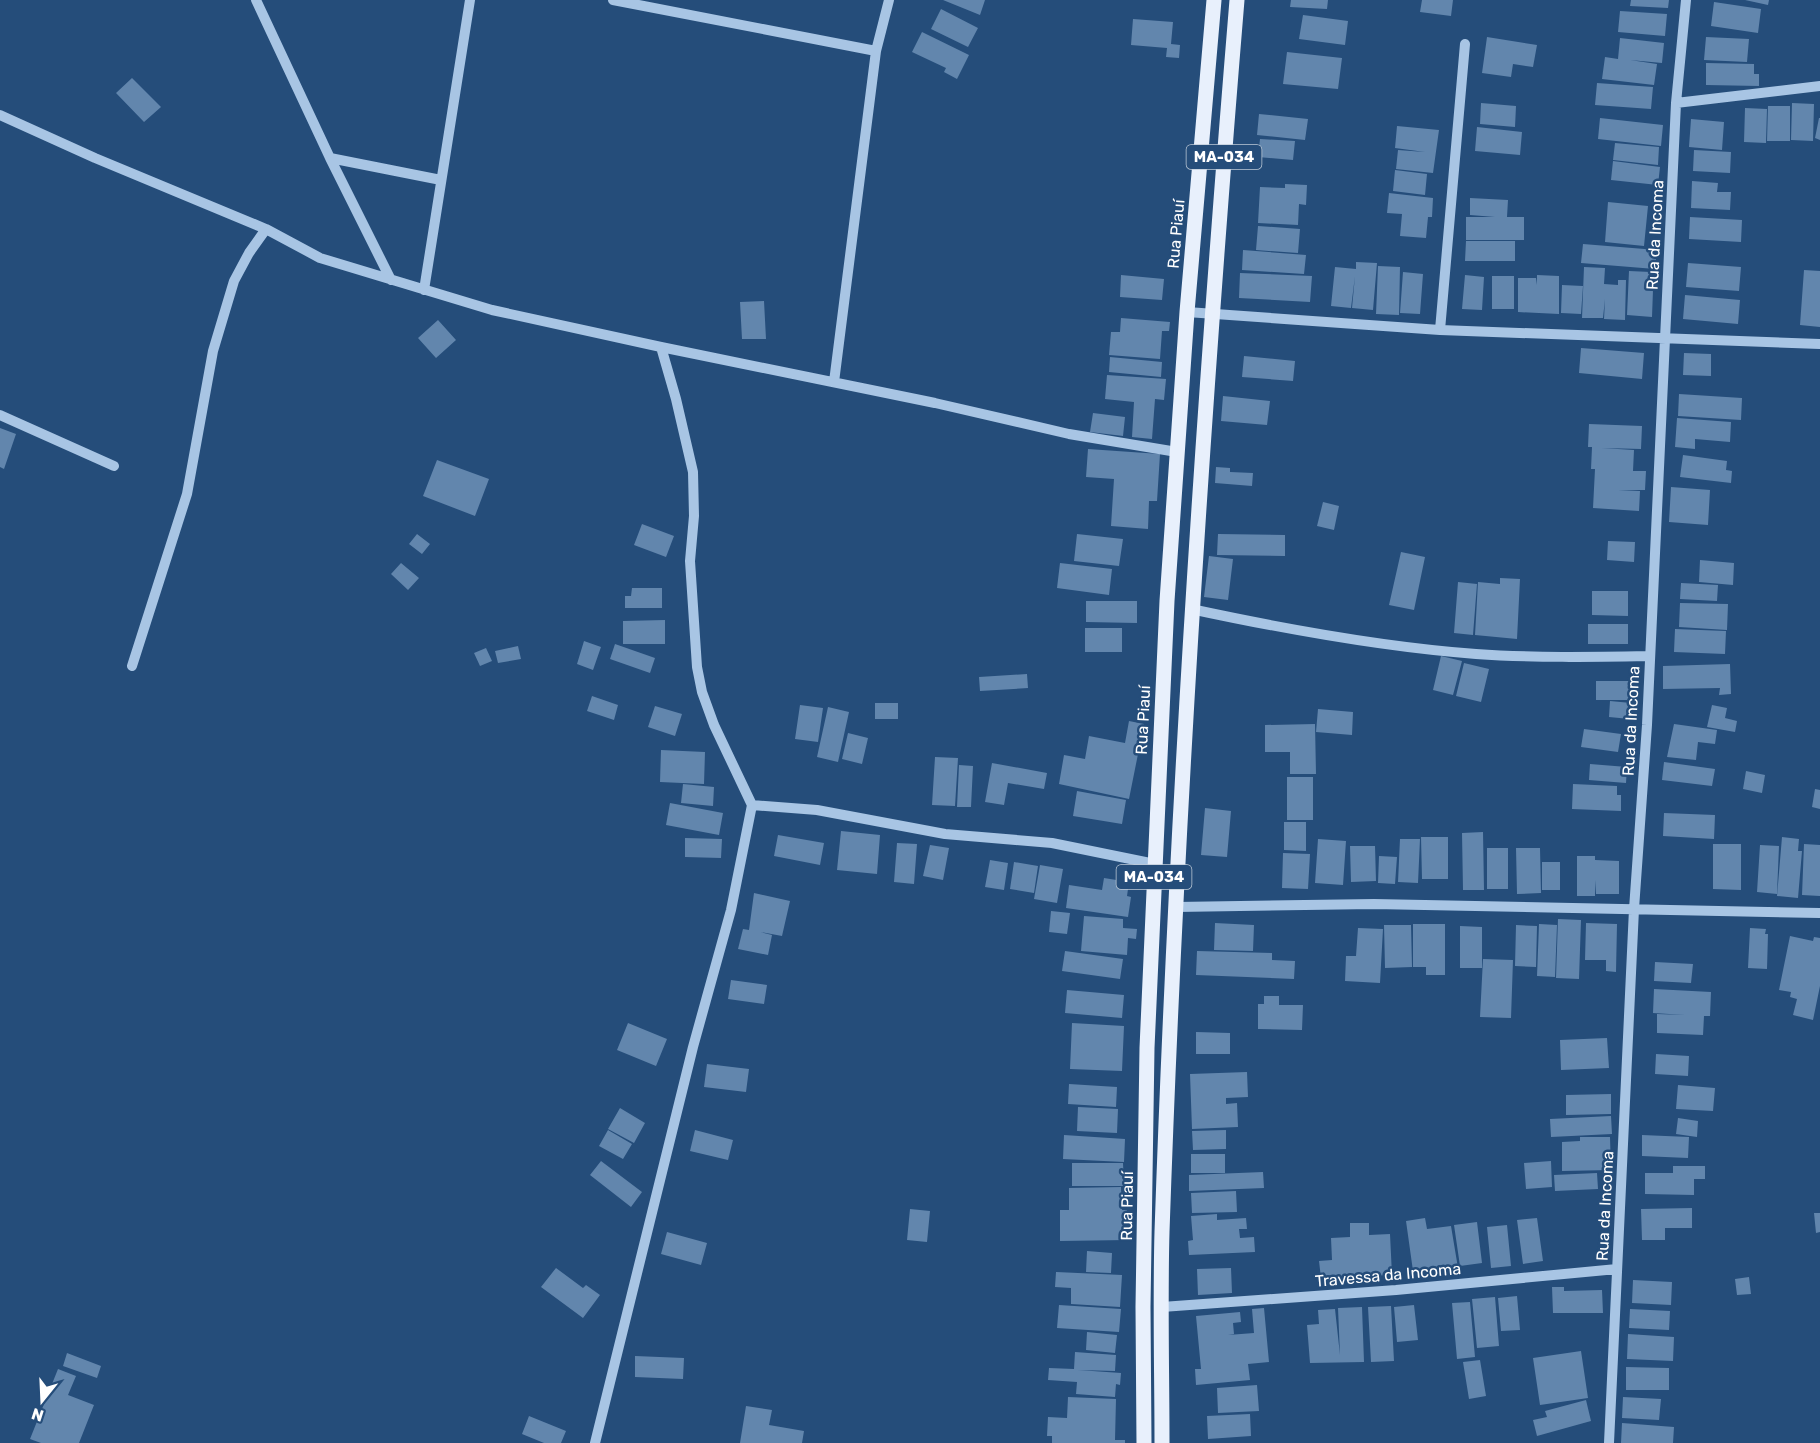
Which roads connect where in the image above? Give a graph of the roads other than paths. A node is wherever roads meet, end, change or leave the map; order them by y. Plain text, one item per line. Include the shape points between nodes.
1 (256, 0) edge
2 (470, 0) edge
3 (613, 0) edge
4 (889, 0) edge
5 (1214, 0) edge
6 (1237, 0) edge
7 (1686, 0) edge
8 (1465, 44) dead end
9 (876, 51) junction
10 (1820, 86) edge
11 (1676, 103) junction
12 (0, 115) edge
13 (330, 158) junction
14 (441, 180) junction
15 (266, 229) junction
16 (391, 280) junction
17 (424, 290) junction
18 (1187, 312) junction
19 (1211, 315) junction
20 (1440, 330) junction
21 (1665, 337) junction
22 (1820, 344) edge
23 (661, 347) junction
24 (834, 382) junction
25 (0, 415) edge
26 (1177, 452) junction
27 (114, 466) dead end
28 (1191, 609) junction
29 (1649, 656) junction
30 (132, 666) dead end
31 (752, 805) junction
32 (1155, 864) junction
33 (1176, 907) junction
34 (1634, 909) junction
35 (1820, 913) edge
36 (1617, 1269) junction
37 (1162, 1307) junction
38 (595, 1443) edge
39 (1144, 1443) edge
40 (1162, 1443) edge
41 (1609, 1443) edge

1 - 13 street
2 - 14 street
3 - 9 street
4 - 9 street
5 - 18 main road, Rua Piauí / MA-034
6 - 19 main road, MA-034
7 - 11 street, Rua da Incoma
8 - 20 street
9 - 24 street
10 - 11 street
11 - 21 street, Rua da Incoma
12 - 15 street
13 - 14 street
13 - 16 street
14 - 17 street
15 - 16 street via 320,258
15 - 30 street via 234,281 213,351 187,494
16 - 17 street
17 - 23 street via 510,315
18 - 19 street
18 - 26 main road, Rua Piauí / MA-034
19 - 20 street
19 - 28 main road, MA-034
20 - 21 street
21 - 22 street
21 - 29 street, Rua da Incoma
23 - 24 street
23 - 31 street via 693,472 690,561 697,667 714,725
24 - 26 street via 1069,434
25 - 27 street
26 - 32 main road, Rua Piauí / MA-034
28 - 29 street via 1410,648 1477,654
28 - 33 main road, MA-034
29 - 34 street, Rua da Incoma
31 - 32 street via 817,810 945,834 1052,843
31 - 38 street via 731,910
32 - 39 main road, Rua Piauí / MA-034 via 1146,1048
33 - 34 street via 1374,904
33 - 37 main road, MA-034
34 - 35 street
34 - 36 street, Rua da Incoma
36 - 37 street, Travessa da Incoma
36 - 41 street, Rua da Incoma
37 - 40 main road, MA-034

